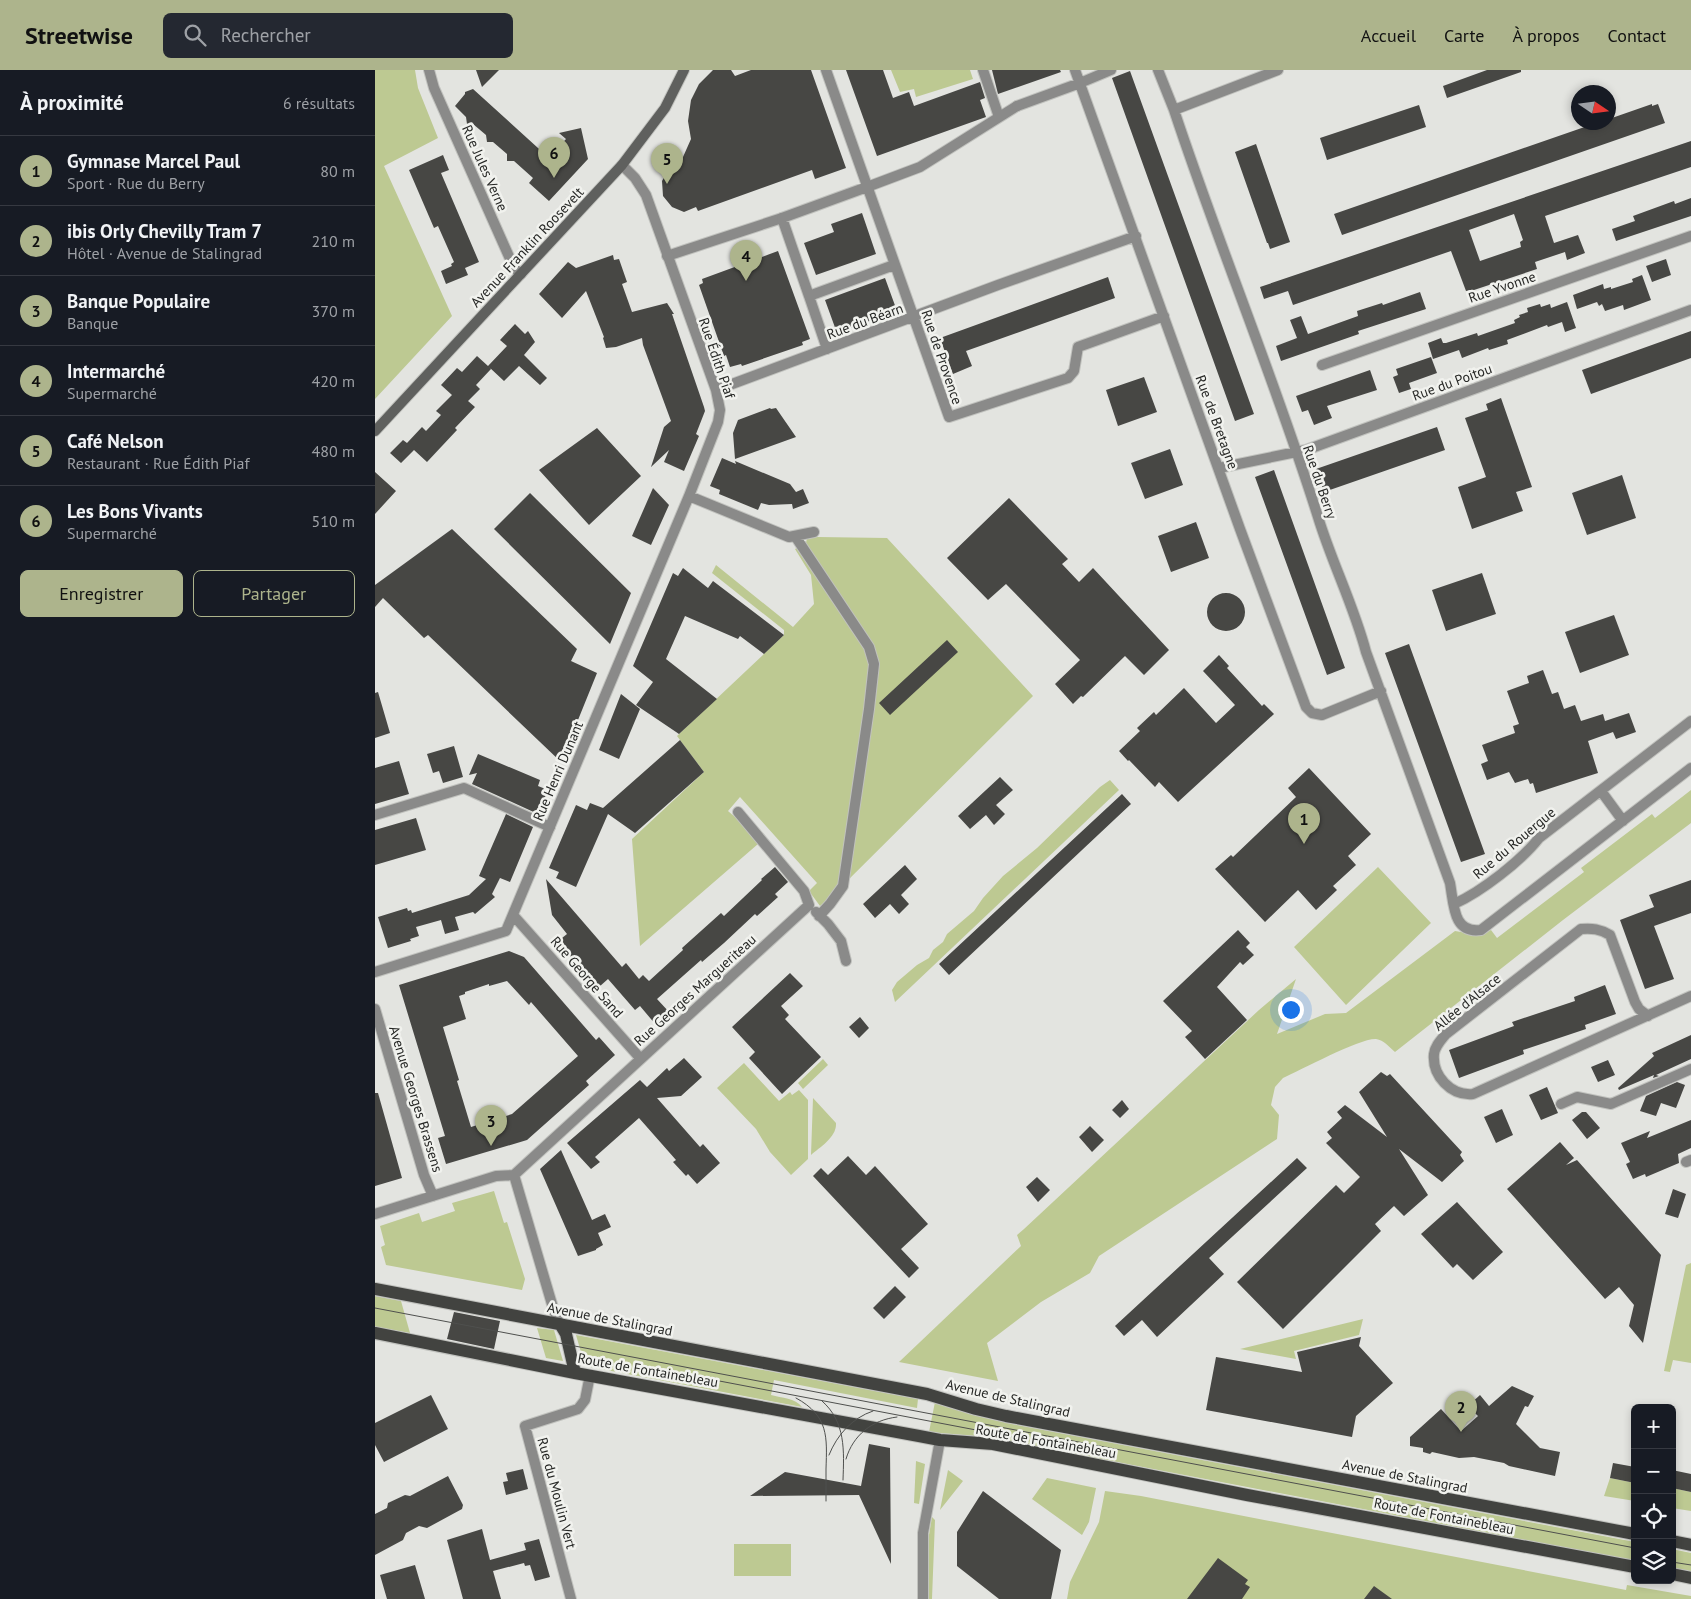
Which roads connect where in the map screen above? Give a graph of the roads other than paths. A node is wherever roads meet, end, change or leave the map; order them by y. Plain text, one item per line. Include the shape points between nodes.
1 (429, 70) edge
2 (683, 70) edge
3 (826, 70) edge
4 (983, 70) edge
5 (1075, 70) edge
6 (1111, 70) edge
7 (1158, 70) edge
8 (1279, 70) edge
9 (1080, 83) junction
10 (1174, 110) junction
11 (999, 118) junction
12 (621, 165) junction
13 (867, 187) junction
14 (782, 218) junction
15 (1136, 236) junction
16 (1691, 236) edge
17 (667, 256) junction
18 (894, 265) junction
19 (521, 274) junction
20 (809, 296) junction
21 (1691, 310) edge
22 (1164, 316) junction
23 (914, 317) junction
24 (827, 349) junction
25 (1322, 365) dead end
26 (716, 390) junction
27 (375, 431) edge
28 (1295, 452) junction
29 (1219, 468) junction
30 (689, 496) junction
31 (814, 532) dead end
32 (795, 536) junction
33 (1381, 692) junction
34 (1691, 721) edge
35 (1691, 768) edge
36 (1601, 791) junction
37 (738, 812) dead end
38 (375, 815) edge
39 (1623, 820) junction
40 (550, 827) junction
41 (1454, 904) junction
42 (809, 905) junction
43 (513, 915) junction
44 (819, 916) junction
45 (847, 961) dead end
46 (375, 972) edge
47 (1691, 996) edge
48 (375, 1008) edge
49 (1648, 1016) junction
50 (640, 1058) junction
51 (1691, 1069) edge
52 (1561, 1104) dead end
53 (513, 1175) junction
54 (433, 1196) junction
55 (375, 1214) edge
56 (375, 1289) edge
57 (560, 1324) junction
58 (375, 1333) edge
59 (575, 1372) junction
60 (590, 1375) junction
61 (940, 1440) junction
62 (1631, 1533) edge
63 (1676, 1542) edge
64 (1691, 1545) edge
65 (1631, 1566) edge
66 (1676, 1575) edge
67 (1691, 1578) edge
68 (571, 1599) edge
69 (923, 1599) edge

1 - 19 street, Rue Jules Verne via 434,88 515,269
2 - 12 main road, Avenue Franklin Roosevelt via 665,108
3 - 13 street, Rue de Provence
4 - 11 street
5 - 9 street, Rue de Bretagne
6 - 9 street
7 - 10 street, Rue du Berry
8 - 10 street
9 - 11 street via 1017,106
9 - 15 street, Rue de Bretagne
10 - 28 street, Rue du Berry
11 - 13 street via 920,167
12 - 17 street, Rue Édith Piaf via 646,195
12 - 19 main road, Avenue Franklin Roosevelt
13 - 14 street
13 - 18 street, Rue de Provence
14 - 17 street
14 - 20 street
15 - 22 street, Rue de Bretagne
15 - 23 street, Rue du Béarn
16 - 25 street, Rue Yvonne
17 - 26 street, Rue Édith Piaf
18 - 20 street
18 - 23 street, Rue de Provence
19 - 27 main road, Avenue Franklin Roosevelt
20 - 24 street
21 - 28 street, Rue du Poitou
22 - 23 street, Rue de Provence via 1078,347 1074,371 1068,378 949,417
22 - 29 street, Rue de Bretagne
23 - 24 street, Rue du Béarn
24 - 26 street, Rue du Béarn
26 - 30 street, Rue Édith Piaf via 720,410 718,422
28 - 29 street, Rue du Poitou
28 - 33 street, Rue du Berry
29 - 33 street, Rue de Bretagne via 1306,708 1322,715
30 - 32 street via 789,537
30 - 40 street, Rue Henri Dunant
31 - 32 street
32 - 44 street via 869,647 874,664 843,886
33 - 41 street, Rue du Berry via 1450,883
34 - 36 street, Rue du Rouergue
35 - 39 street
36 - 39 street
36 - 41 street, Rue du Rouergue via 1539,838 1527,853 1472,895
37 - 42 street via 804,891
38 - 40 street via 464,788
39 - 41 street via 1481,930 1462,927
40 - 43 street, Rue Henri Dunant
42 - 44 street
42 - 50 street, Rue Georges Margueriteau
43 - 46 street, Rue Henri Dunant via 506,931
43 - 50 street, Rue George Sand
44 - 45 street via 841,941
47 - 49 street, Allée d'Alsace
48 - 54 street, Avenue Georges Brassens
49 - 49 street, Allée d'Alsace via 1635,1002 1610,935 1602,930 1581,929 1446,1034 1435,1054 1437,1073 1456,1092 1473,1094
50 - 53 street, Rue Georges Margueriteau
51 - 52 street via 1611,1104 1577,1097
53 - 54 street via 496,1176
53 - 57 street
54 - 55 street
56 - 57 main road, Avenue de Stalingrad
57 - 59 main road via 567,1334
57 - 62 main road, Avenue de Stalingrad via 927,1394 1006,1416
58 - 59 main road, Route de Fontainebleau
59 - 60 main road, Route de Fontainebleau
60 - 61 main road, Route de Fontainebleau
60 - 68 street, Rue du Moulin Vert via 585,1400 578,1408 525,1426
61 - 65 main road, Route de Fontainebleau via 993,1444
61 - 69 street via 923,1534
63 - 64 main road
66 - 67 main road

